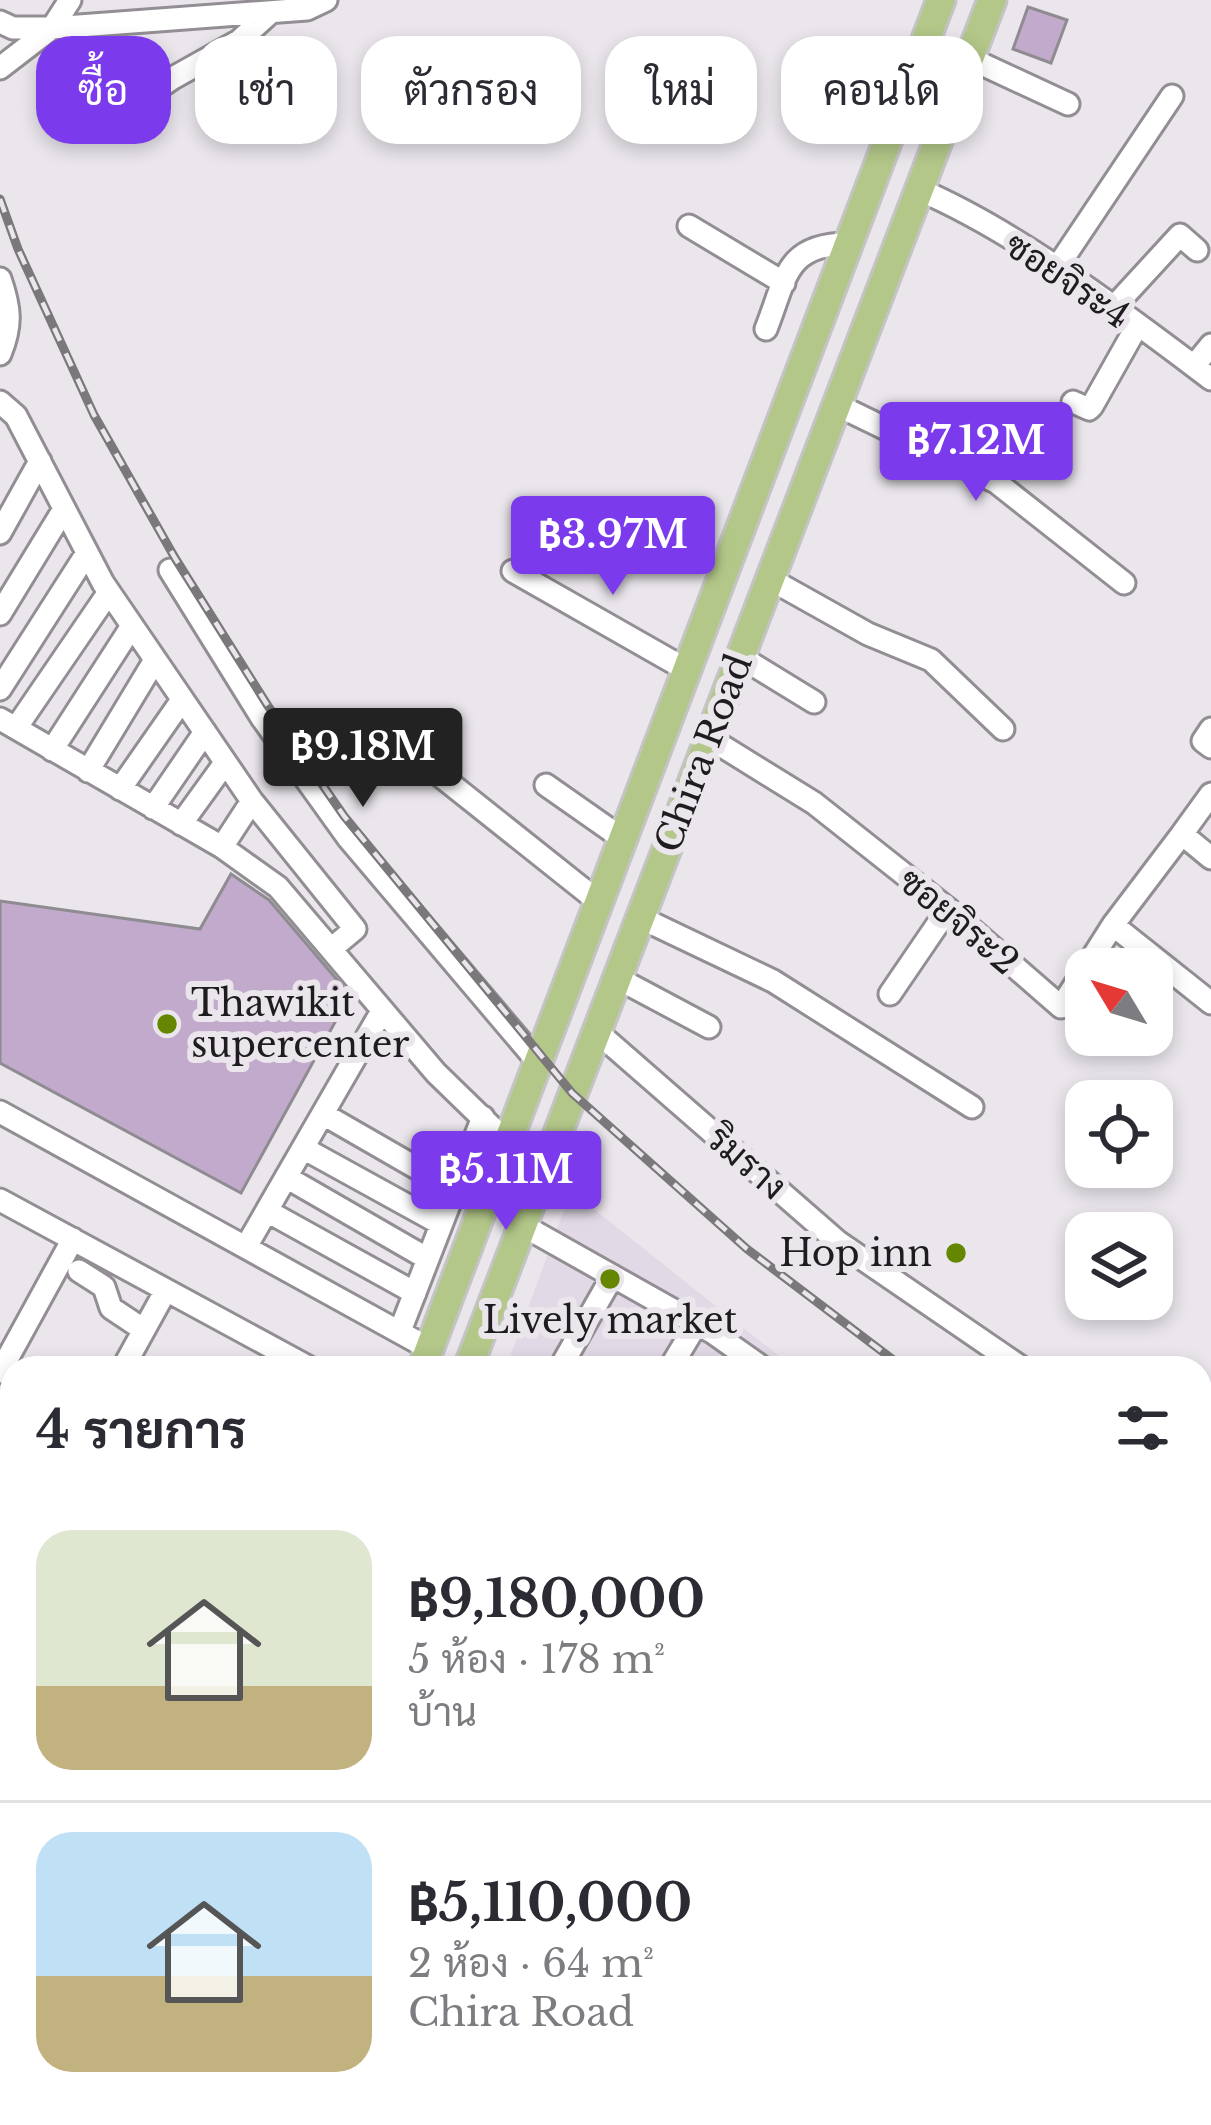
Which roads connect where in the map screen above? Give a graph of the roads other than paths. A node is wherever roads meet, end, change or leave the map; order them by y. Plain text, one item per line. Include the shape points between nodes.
1 (70, 0) edge
2 (326, 0) edge
3 (941, 0) edge
4 (992, 0) edge
5 (271, 12) junction
6 (0, 22) edge
7 (52, 28) junction
8 (979, 36) edge
9 (983, 65) edge
10 (0, 68) edge
11 (171, 79) edge
12 (1172, 96) dead end
13 (1068, 104) dead end
14 (938, 144) edge
15 (920, 190) junction
16 (689, 226) dead end
17 (848, 244) junction
18 (1197, 250) dead end
19 (1056, 269) junction
20 (0, 278) edge
21 (784, 284) junction
22 (1112, 309) junction
23 (1137, 326) junction
24 (766, 329) dead end
25 (1211, 345) edge
26 (0, 354) edge
27 (1202, 372) edge
28 (0, 402) edge
29 (1072, 402) dead end
30 (839, 406) junction
31 (40, 461) junction
32 (64, 509) junction
33 (0, 533) edge
34 (87, 553) junction
35 (170, 570) dead end
36 (513, 571) dead end
37 (768, 578) junction
38 (1124, 583) dead end
39 (109, 592) junction
40 (0, 614) edge
41 (132, 626) junction
42 (739, 656) junction
43 (155, 660) junction
44 (687, 670) junction
45 (0, 689) edge
46 (182, 700) junction
47 (814, 702) dead end
48 (8, 724) edge
49 (1003, 729) dead end
50 (1211, 729) edge
51 (205, 732) junction
52 (393, 738) dead end
53 (709, 738) junction
54 (1211, 747) edge
55 (52, 750) junction
56 (225, 763) junction
57 (88, 771) junction
58 (545, 785) dead end
59 (120, 789) junction
60 (1211, 794) edge
61 (252, 802) junction
62 (153, 808) junction
63 (181, 824) junction
64 (1182, 834) junction
65 (623, 839) junction
66 (222, 847) junction
67 (1211, 858) edge
68 (599, 902) junction
69 (948, 909) junction
70 (641, 918) junction
71 (1113, 925) junction
72 (331, 949) junction
73 (617, 978) junction
74 (890, 994) dead end
75 (1211, 1003) edge
76 (382, 1011) junction
77 (710, 1027) dead end
78 (596, 1031) junction
79 (536, 1068) junction
80 (568, 1102) junction
81 (972, 1106) dead end
82 (0, 1112) edge
83 (323, 1114) junction
84 (483, 1117) junction
85 (506, 1141) junction
86 (303, 1148) junction
87 (286, 1177) junction
88 (455, 1190) junction
89 (0, 1200) edge
90 (266, 1211) junction
91 (441, 1224) junction
92 (522, 1225) junction
93 (73, 1239) junction
94 (247, 1245) junction
95 (428, 1258) junction
96 (79, 1271) dead end
97 (612, 1277) junction
98 (166, 1290) junction
99 (415, 1293) junction
100 (697, 1323) junction
101 (143, 1330) junction
102 (400, 1331) junction
103 (268, 1345) junction
104 (9, 1356) edge
105 (129, 1356) edge
106 (262, 1356) edge
107 (288, 1356) edge
108 (424, 1356) edge
109 (427, 1356) edge
110 (473, 1356) edge
111 (567, 1356) edge
112 (677, 1356) edge
113 (746, 1356) edge
114 (1004, 1356) edge

1 - 7 street
2 - 5 street
3 - 17 main road, Chira Road
4 - 8 main road, Chira Road
5 - 7 street
5 - 11 street via 239,41
6 - 7 street
7 - 10 street
9 - 13 street
12 - 19 street
14 - 15 main road, Chira Road
15 - 19 street, ซอยจิระ4
15 - 30 main road, Chira Road
16 - 21 street
17 - 21 street via 807,251
17 - 44 main road, Chira Road
18 - 22 street via 1180,235
19 - 22 street, ซอยจิระ4
20 - 26 street via 10,309
21 - 24 street
22 - 23 street, ซอยจิระ4
23 - 27 street, ซอยจิระ4
23 - 29 street via 1092,406
25 - 27 street
28 - 31 street
30 - 37 main road, Chira Road
30 - 38 street via 996,482
31 - 32 street
31 - 33 street
32 - 34 street
32 - 40 street
34 - 39 street
34 - 45 street
35 - 79 street via 349,839
36 - 44 street
37 - 42 main road, Chira Road
37 - 49 street via 931,660
39 - 41 street
39 - 48 street
41 - 43 street
41 - 55 street
42 - 47 street
42 - 53 main road, Chira Road
43 - 46 street
43 - 57 street
44 - 65 main road, Chira Road
46 - 51 street
46 - 59 street
48 - 55 street
50 - 54 street via 1203,742
51 - 56 street
51 - 62 street
52 - 68 street
53 - 69 street, ซอยจิระ2 via 814,803
53 - 70 main road, Chira Road
55 - 57 street
56 - 61 street
56 - 63 street
57 - 59 street
58 - 65 street
59 - 62 street
60 - 64 street, ซอยจิระ2
61 - 66 street
61 - 72 street via 355,928
62 - 63 street
63 - 66 street
64 - 67 street
64 - 71 street, ซอยจิระ2
65 - 68 main road, Chira Road
66 - 72 street via 278,886
68 - 79 main road, Chira Road
69 - 71 street, ซอยจิระ2 via 1061,1007
69 - 74 street
70 - 73 main road, Chira Road
70 - 81 street via 773,981
71 - 75 street
72 - 76 street
73 - 77 street
73 - 78 main road, Chira Road
76 - 83 street
76 - 84 street
78 - 80 main road, Chira Road
78 - 114 street, ริมราง via 838,1242
79 - 80 main road
79 - 85 main road, Chira Road
80 - 92 main road, Chira Road
82 - 94 street
83 - 86 street
83 - 88 street
84 - 85 street
84 - 88 street
85 - 109 main road, Chira Road
86 - 87 street
86 - 91 street
87 - 90 street
87 - 95 street
88 - 91 street
89 - 93 street
90 - 94 street
90 - 99 street
91 - 95 street
92 - 97 street
92 - 110 main road, Chira Road
93 - 98 street
93 - 104 street
94 - 102 street
95 - 99 street
96 - 101 street
97 - 100 street
97 - 111 street
98 - 101 street
98 - 103 street
99 - 102 street
100 - 112 street
100 - 113 street
101 - 105 street
102 - 108 street
103 - 106 street
103 - 107 street

